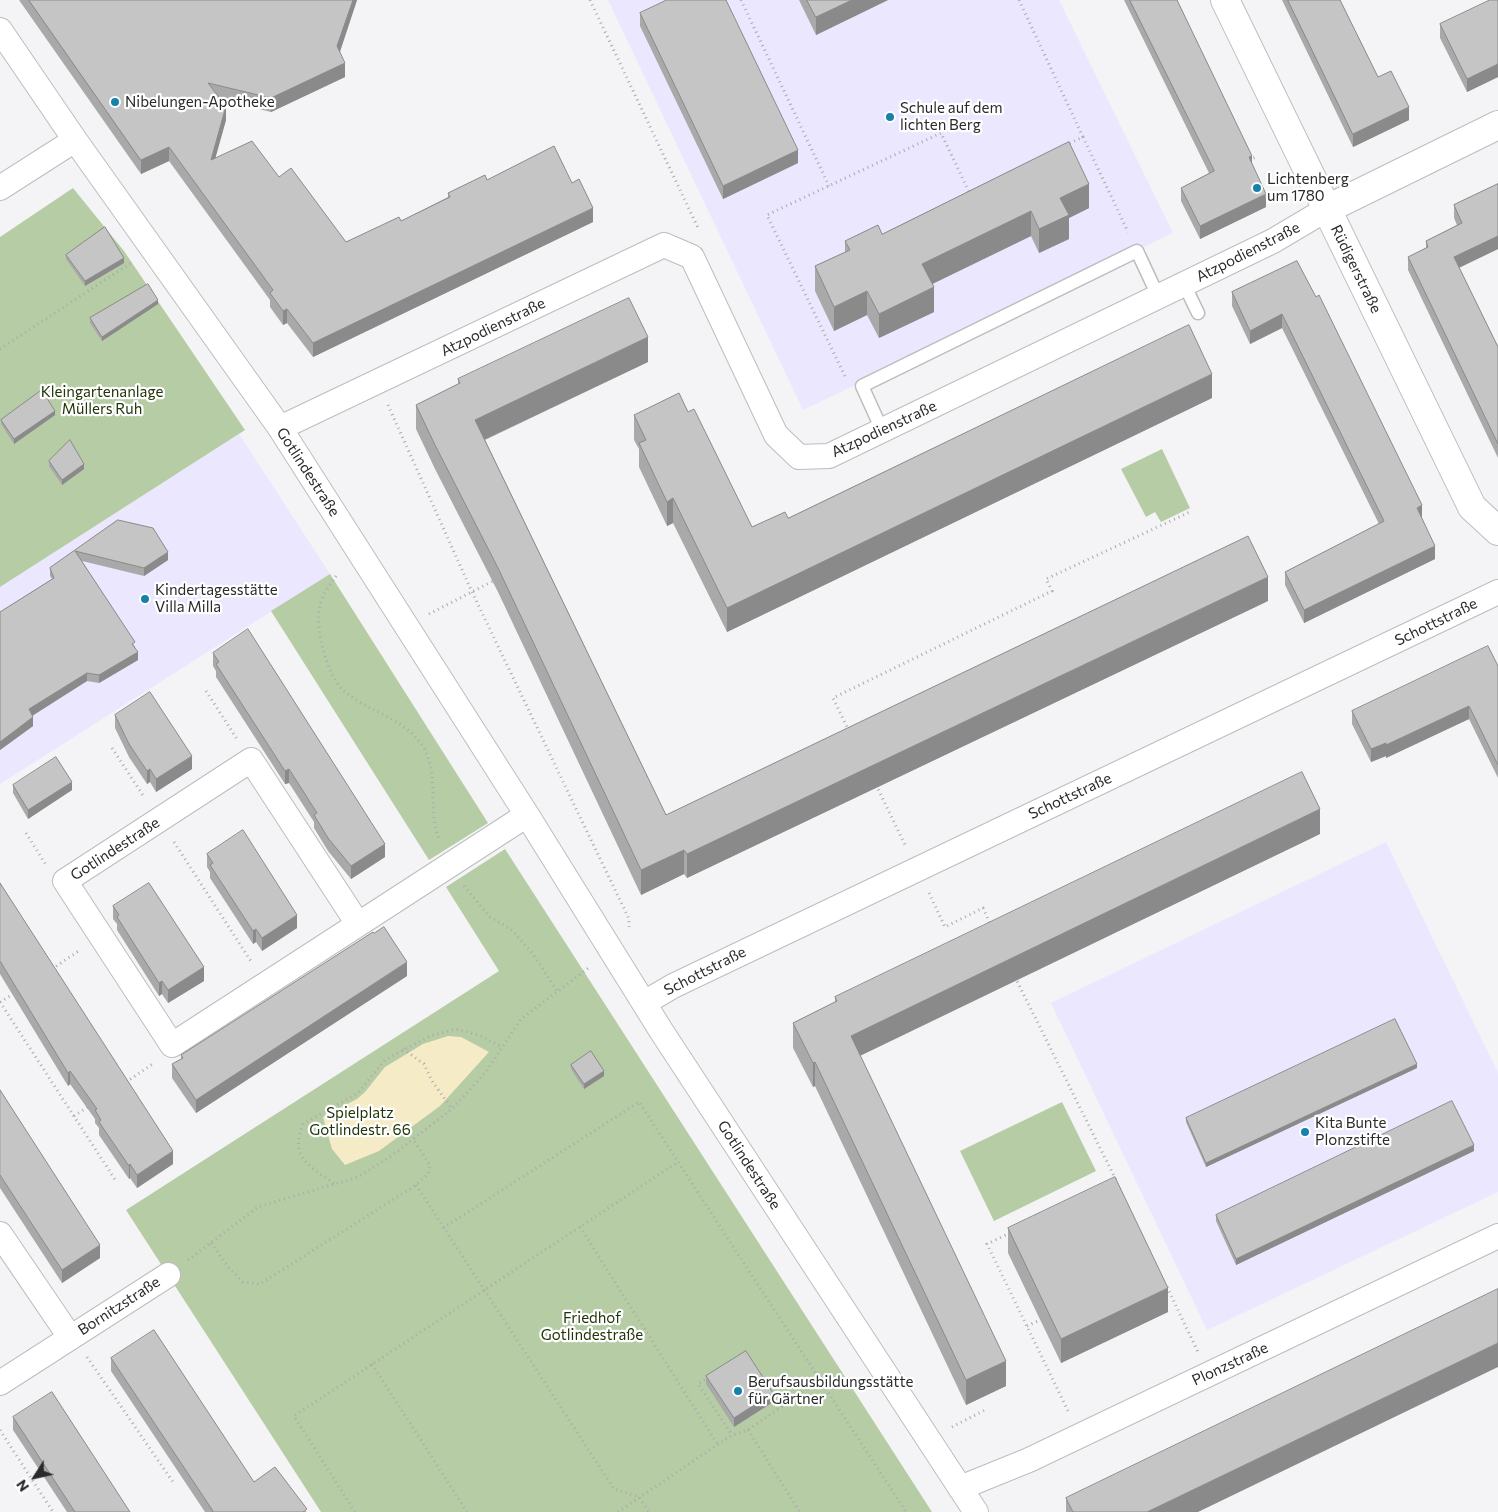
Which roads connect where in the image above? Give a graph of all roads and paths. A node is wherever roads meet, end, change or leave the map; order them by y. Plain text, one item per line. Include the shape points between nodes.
1 (590, 0) edge
2 (740, 0) edge
3 (1019, 0) edge
4 (1225, 0) edge
5 (0, 30) edge
6 (1498, 125) edge
7 (1083, 137) junction
8 (74, 140) junction
9 (1057, 150) edge
10 (1256, 156) dead end
11 (1248, 160) edge
12 (829, 186) junction
13 (0, 188) edge
14 (978, 188) edge
15 (1327, 208) junction
16 (153, 249) junction
17 (1137, 251) junction
18 (692, 257) junction
19 (1184, 284) junction
20 (1158, 296) junction
21 (1198, 313) dead end
22 (0, 349) edge
23 (378, 382) junction
24 (862, 386) junction
25 (280, 428) junction
26 (882, 430) junction
27 (1192, 511) dead end
28 (1498, 531) edge
29 (336, 576) dead end
30 (502, 576) edge
31 (472, 592) junction
32 (1498, 592) edge
33 (408, 629) junction
34 (206, 690) dead end
35 (850, 732) edge
36 (112, 748) dead end
37 (251, 760) junction
38 (872, 777) edge
39 (527, 815) junction
40 (159, 820) junction
41 (26, 833) dead end
42 (451, 864) junction
43 (917, 869) junction
44 (65, 881) junction
45 (358, 924) junction
46 (995, 934) edge
47 (101, 936) junction
48 (613, 953) junction
49 (47, 972) edge
50 (1013, 972) edge
51 (266, 984) junction
52 (557, 991) junction
53 (16, 992) edge
54 (0, 1002) edge
55 (644, 1003) junction
56 (172, 1045) junction
57 (502, 1047) junction
58 (403, 1049) junction
59 (124, 1083) edge
60 (90, 1105) edge
61 (452, 1109) junction
62 (74, 1116) junction
63 (414, 1140) junction
64 (678, 1162) junction
65 (116, 1181) dead end
66 (335, 1183) junction
67 (416, 1186) junction
68 (1108, 1186) edge
69 (580, 1227) junction
70 (444, 1228) junction
71 (1013, 1231) edge
72 (0, 1234) edge
73 (1498, 1236) edge
74 (211, 1243) junction
75 (168, 1275) joint
76 (1166, 1286) edge
77 (484, 1290) junction
78 (1040, 1320) edge
79 (1027, 1326) junction
80 (70, 1337) junction
81 (91, 1362) dead end
82 (372, 1364) junction
83 (714, 1374) edge
84 (1208, 1374) junction
85 (820, 1380) junction
86 (0, 1383) edge
87 (985, 1410) edge
88 (0, 1430) edge
89 (748, 1430) junction
90 (732, 1435) junction
91 (1080, 1435) junction
92 (928, 1439) junction
93 (718, 1445) junction
94 (173, 1482) dead end
95 (960, 1488) junction
96 (639, 1498) junction
97 (53, 1512) edge
98 (355, 1512) edge
99 (467, 1512) edge
100 (618, 1512) edge
101 (649, 1512) edge
102 (800, 1512) edge
103 (906, 1512) edge
104 (976, 1512) edge

1 - 18 path via 701,234
2 - 12 path
3 - 7 path
4 - 15 street, Rüdigerstraße
5 - 8 street, Gotlindestraße
6 - 15 street, Atzpodienstraße
7 - 9 path
7 - 17 path
8 - 13 street
8 - 16 street, Gotlindestraße
10 - 11 path
12 - 14 path via 941,133 969,192
12 - 24 path via 767,215 852,391
15 - 19 street, Atzpodienstraße via 1291,232
15 - 28 street, Rüdigerstraße via 1472,507
16 - 22 path
16 - 25 street, Gotlindestraße
17 - 20 lane
17 - 24 lane
18 - 23 street, Atzpodienstraße via 664,245
18 - 26 street, Atzpodienstraße via 776,435 799,457 829,456
19 - 20 street, Atzpodienstraße
19 - 21 lane
20 - 26 street, Atzpodienstraße
23 - 25 street, Atzpodienstraße
23 - 31 path
24 - 26 lane
25 - 33 street, Gotlindestraße
27 - 35 path via 1046,579 1052,591 832,698
29 - 42 path via 319,606 319,627 325,654 343,690 406,728 422,746 433,771 435,830
30 - 31 path
31 - 33 path via 434,611
31 - 48 path via 629,919 629,943
32 - 43 street, Schottstraße
33 - 39 street, Gotlindestraße
34 - 37 path
36 - 40 path
37 - 40 street, Gotlindestraße
37 - 45 street
38 - 43 path
39 - 42 street
39 - 48 street, Gotlindestraße
40 - 44 street, Gotlindestraße
40 - 51 path
41 - 44 path via 53,875
42 - 45 street
42 - 52 path via 490,917 512,930 533,954
43 - 46 path via 945,927 983,908
43 - 55 street, Schottstraße
44 - 47 street, Gotlindestraße
45 - 51 street
47 - 49 path
47 - 56 street, Gotlindestraße
48 - 52 path
48 - 55 street, Gotlindestraße
50 - 68 path via 1116,1182
51 - 56 street
52 - 57 path via 521,1019
53 - 54 path
54 - 62 path
55 - 92 street, Gotlindestraße
56 - 59 path via 165,1056
57 - 58 path via 456,1029 430,1036
57 - 61 path via 486,1072
58 - 61 path via 424,1064
58 - 66 path via 385,1060 358,1093 303,1124 297,1146 303,1159
60 - 62 path
61 - 63 path
62 - 65 path
63 - 66 path via 358,1177
63 - 67 path via 430,1165 428,1174
64 - 69 path
64 - 70 path via 639,1102
64 - 85 path
66 - 74 path via 258,1207
67 - 70 path
67 - 74 path via 260,1284 243,1282
69 - 77 path
69 - 93 path
70 - 77 path
71 - 79 path via 987,1244
72 - 80 street, Bornitzstraße
73 - 84 street, Plonzstraße
74 - 75 path
75 - 80 street, Bornitzstraße
76 - 84 path
77 - 82 path
77 - 96 path via 614,1489
78 - 79 path
79 - 91 path
80 - 86 street, Bornitzstraße
81 - 94 path
82 - 98 path via 294,1416
82 - 99 path
83 - 90 path via 698,1384
84 - 91 street, Plonzstraße
85 - 89 path
85 - 103 path
87 - 92 path
88 - 97 path
89 - 90 path
89 - 102 path
90 - 93 path
91 - 95 street, Plonzstraße
92 - 95 street, Gotlindestraße
93 - 96 path
95 - 104 street, Gotlindestraße
96 - 100 path
96 - 101 path

